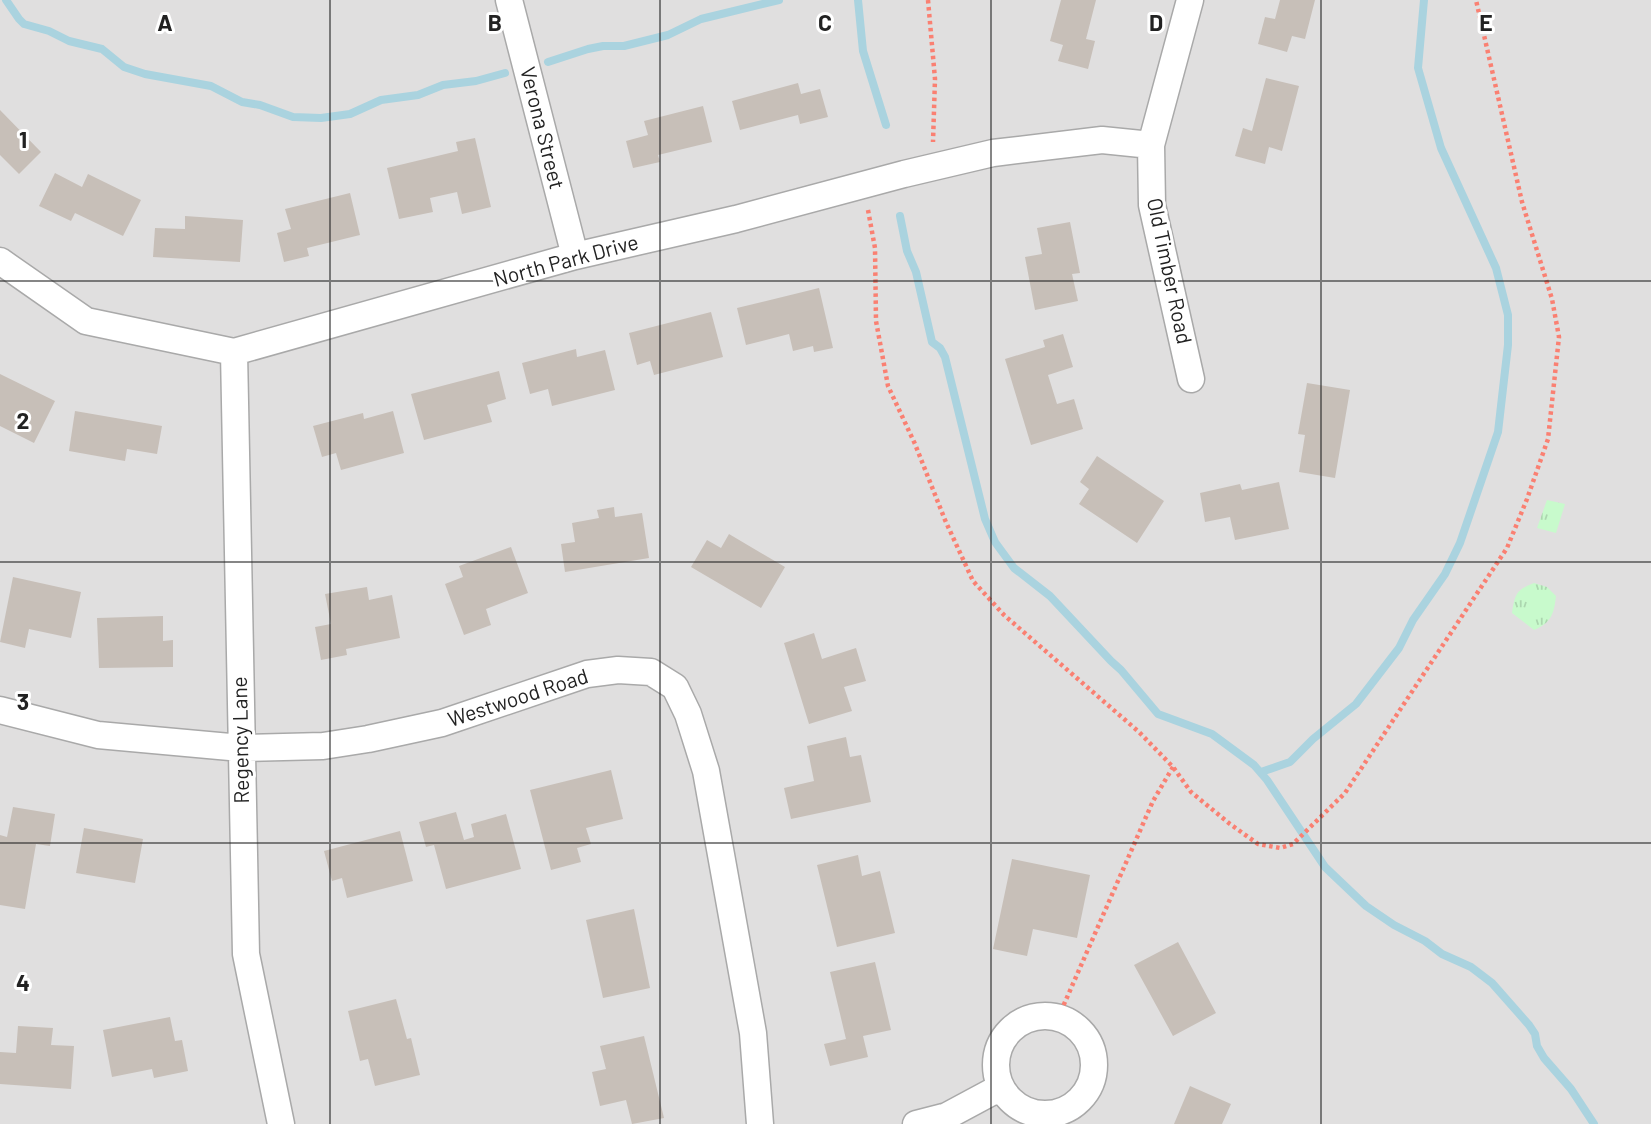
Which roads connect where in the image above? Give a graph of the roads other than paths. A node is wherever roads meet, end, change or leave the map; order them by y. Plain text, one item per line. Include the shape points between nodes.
1 (509, 0) edge
2 (1190, 0) edge
3 (1151, 145) junction
4 (575, 256) junction
5 (0, 261) edge
6 (234, 352) junction
7 (1191, 379) dead end
8 (0, 710) edge
9 (241, 748) junction
10 (1001, 1087) junction
11 (281, 1124) edge
12 (760, 1124) edge
13 (916, 1124) edge

1 - 4 street, Verona Street
2 - 3 street, Old Timber Road
3 - 4 street, North Park Drive via 1102,140 993,153
3 - 7 street, Old Timber Road via 1152,205
4 - 6 street, North Park Drive
5 - 6 street, North Park Drive via 86,321
6 - 9 street, Regency Lane
8 - 9 street, Westwood Road via 98,735
9 - 11 street, Regency Lane via 246,954
9 - 12 street, Westwood Road via 368,740 454,719 587,674 651,672 675,687 706,771 753,1033
10 - 10 street via 1024,1110 1057,1113 1073,1106 1092,1080 1094,1063 1083,1034 1058,1018 1025,1020 1012,1029 997,1056
10 - 13 street via 947,1116

